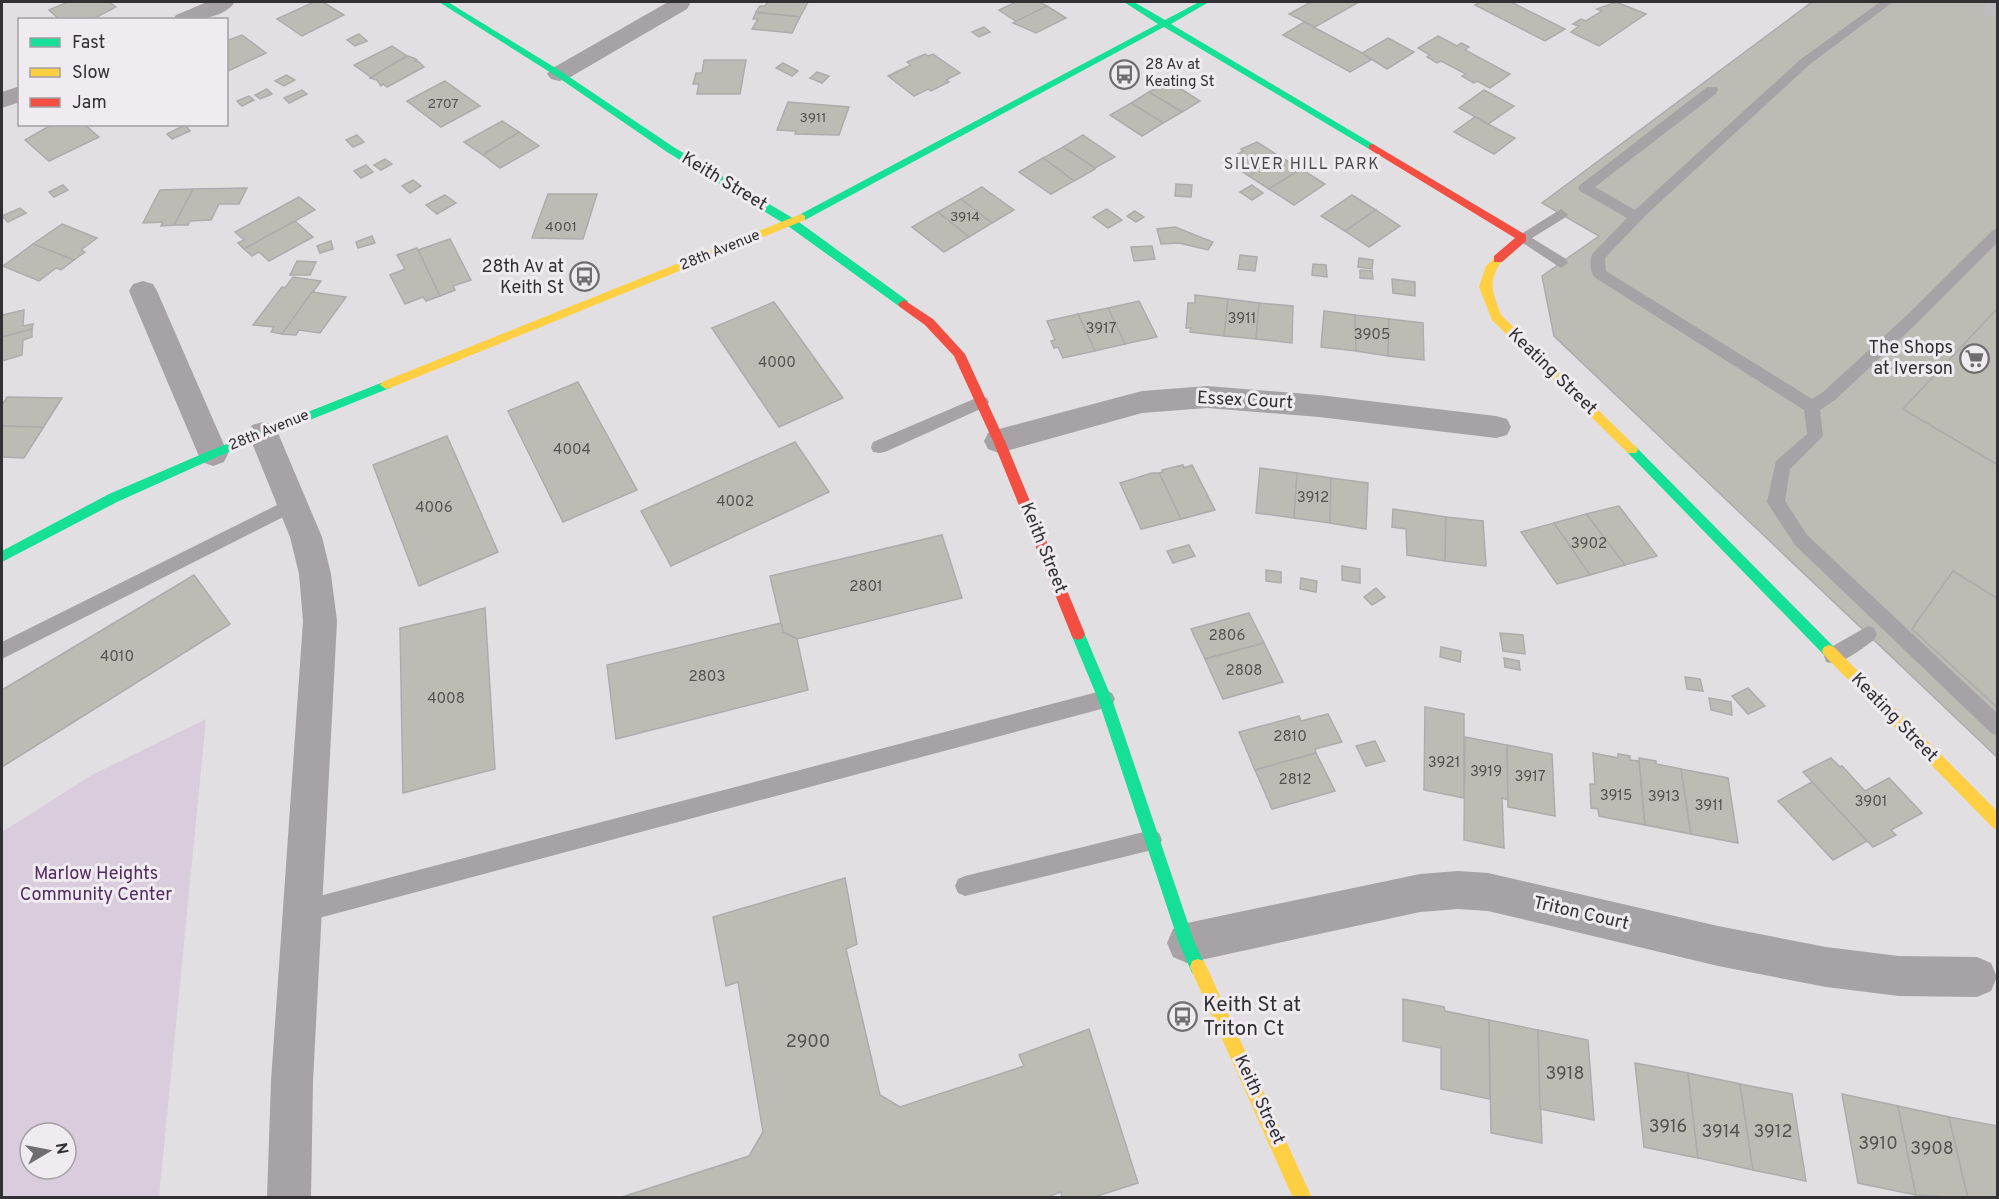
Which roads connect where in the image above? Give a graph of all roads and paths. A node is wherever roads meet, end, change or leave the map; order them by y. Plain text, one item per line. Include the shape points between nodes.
1 (224, 2) edge
2 (443, 2) edge
3 (1128, 2) edge
4 (1205, 2) edge
5 (1887, 2) edge
6 (679, 4) dead end
7 (188, 18) edge
8 (1165, 24) junction
9 (559, 74) junction
10 (1712, 90) dead end
11 (18, 94) edge
12 (2, 101) edge
13 (1561, 214) dead end
14 (1636, 217) junction
15 (792, 223) junction
16 (1998, 233) edge
17 (1522, 238) junction
18 (1561, 263) dead end
19 (143, 291) dead end
20 (981, 402) junction
21 (1812, 407) junction
22 (1496, 427) dead end
23 (263, 434) junction
24 (999, 441) junction
25 (879, 447) dead end
26 (213, 454) junction
27 (293, 504) junction
28 (2, 557) edge
29 (1868, 634) dead end
30 (2, 651) edge
31 (1833, 656) junction
32 (1105, 699) junction
33 (1998, 727) edge
34 (1998, 823) edge
35 (1152, 840) junction
36 (965, 886) dead end
37 (304, 911) junction
38 (1187, 943) junction
39 (1977, 977) dead end
40 (289, 1197) edge
41 (1303, 1197) edge

1 - 7 street
2 - 9 street, Keith Street
3 - 8 street
4 - 8 street, 28th Avenue
5 - 14 lane via 1805,62
6 - 9 street
8 - 15 street, 28th Avenue
8 - 17 street
9 - 15 street, Keith Street via 671,150
10 - 14 lane via 1585,188
11 - 12 street
13 - 17 lane
14 - 21 lane via 1598,257 1599,273
15 - 20 street, Keith Street via 929,322 959,354
15 - 23 street, 28th Avenue
16 - 21 lane via 1928,304 1829,396
17 - 18 lane
17 - 31 street, Keating Street via 1491,266 1485,287 1496,317
19 - 26 street, 28th Avenue
20 - 24 street, Keith Street
20 - 25 lane
21 - 33 lane via 1815,436 1782,466 1776,502 1801,540
22 - 24 street, Essex Court via 1319,405 1207,397 1142,402
23 - 26 street, 28th Avenue
23 - 27 street
24 - 32 street, Keith Street
26 - 28 street, 28th Avenue via 113,498
27 - 30 lane
27 - 37 street via 315,574 320,621
29 - 31 lane
31 - 34 street, Keating Street
32 - 35 street, Keith Street
32 - 37 lane
35 - 36 lane
35 - 38 street, Keith Street
37 - 40 street via 292,1081
38 - 39 street, Triton Court via 1420,893 1458,890 1488,892 1826,967 1899,976
38 - 41 street, Keith Street

